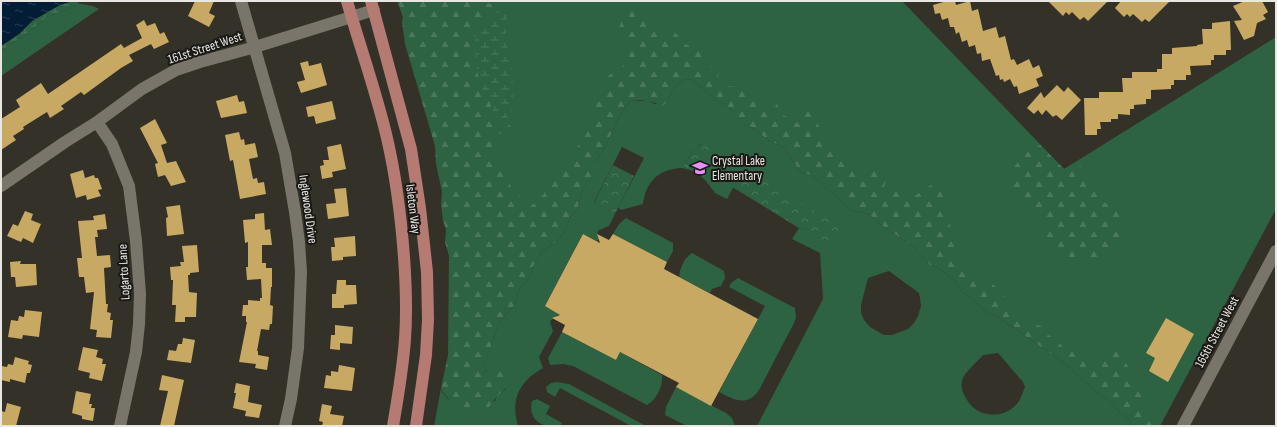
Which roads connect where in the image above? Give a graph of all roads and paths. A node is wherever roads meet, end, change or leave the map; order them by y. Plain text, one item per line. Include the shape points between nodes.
1 (241, 1) edge
2 (347, 1) edge
3 (372, 6) edge
4 (352, 17) junction
5 (255, 47) junction
6 (97, 122) junction
7 (1, 186) edge
8 (1276, 251) edge
9 (120, 426) edge
10 (285, 426) edge
11 (393, 426) edge
12 (416, 426) edge
13 (1183, 426) edge

1 - 5 street, Inglewood Drive
2 - 4 main road, Isleton Way
3 - 4 street, 161st Street West
3 - 12 main road, Isleton Way via 411,149 427,272 426,355
4 - 5 street, 161st Street West
4 - 11 main road, Isleton Way via 387,138 401,228 406,282 405,338
5 - 6 street, 161st Street West via 176,70 142,89
5 - 10 street, Inglewood Drive via 285,153 295,212 301,272 298,348
6 - 7 street, 161st Street West
6 - 9 street, Logarto Lane via 112,144 129,186 136,241 140,294 139,324 136,352
8 - 13 street, 165th Street West

